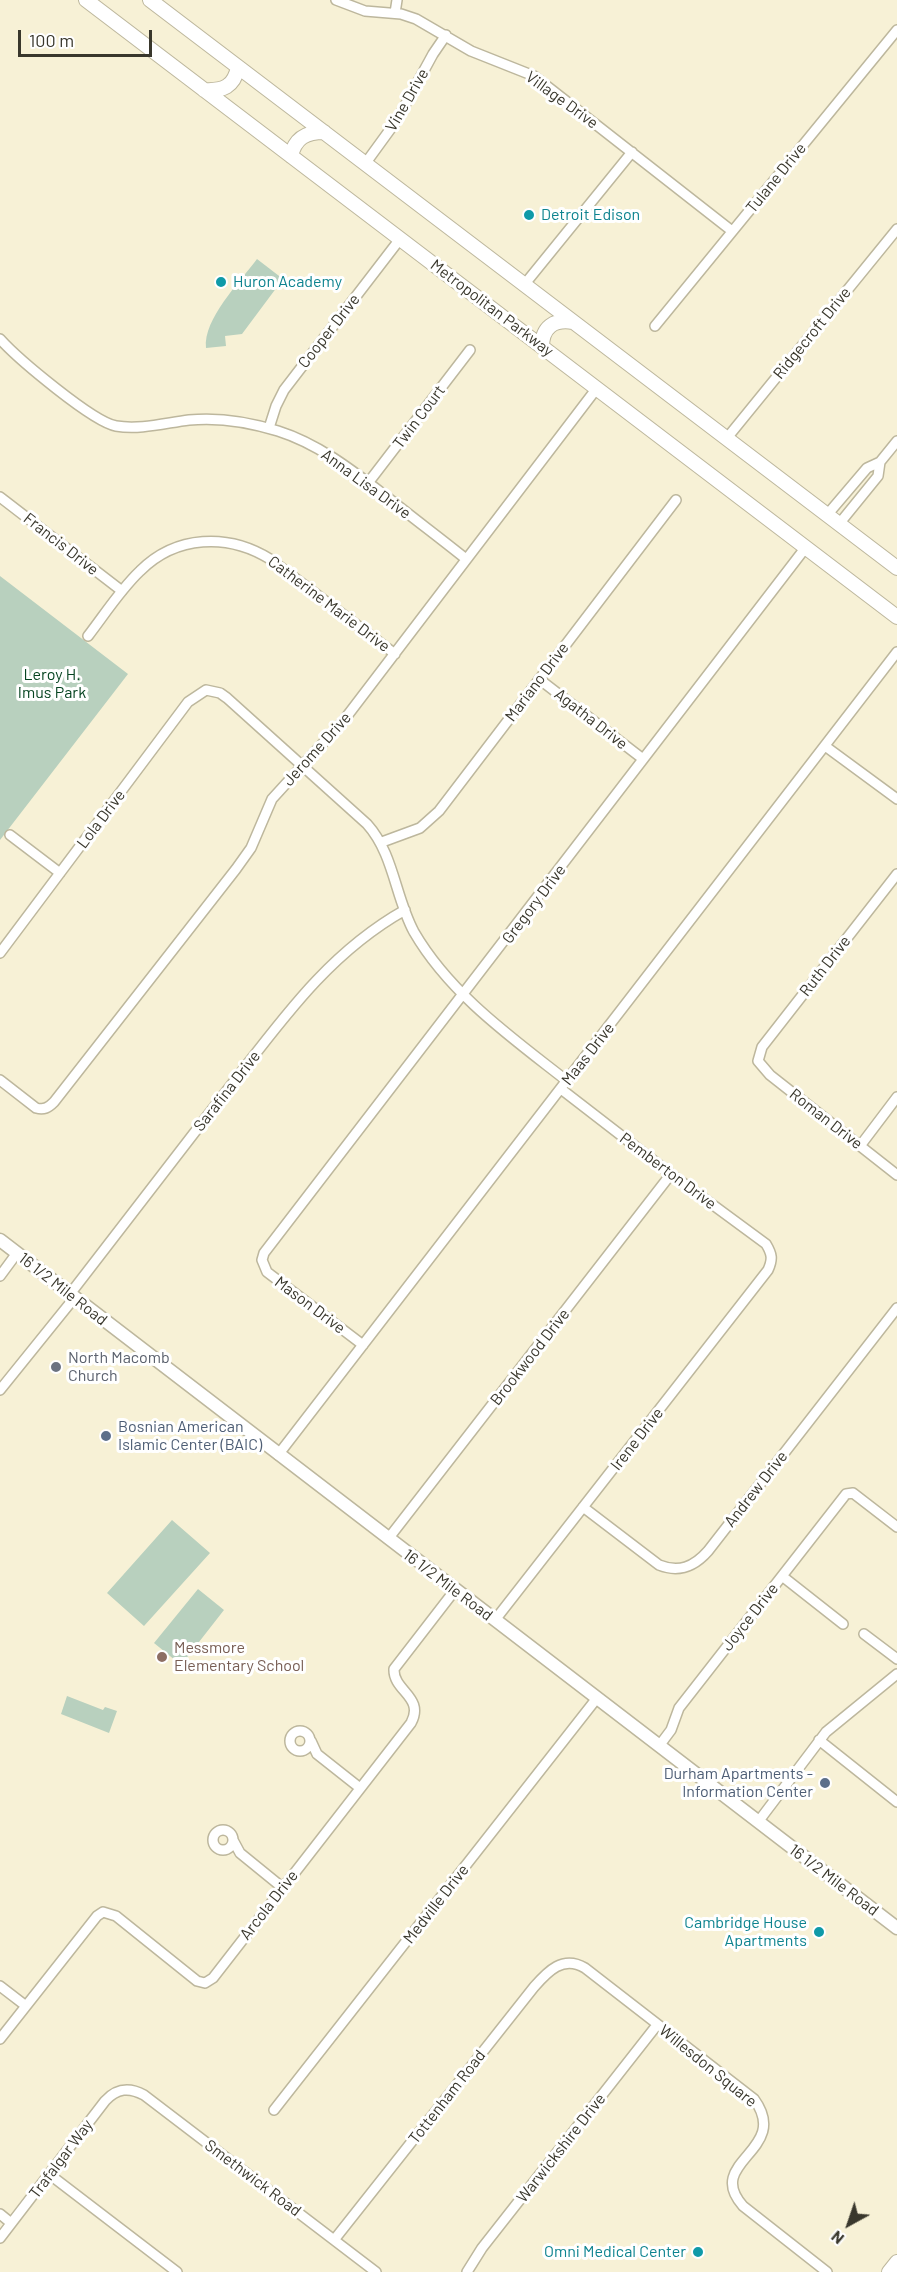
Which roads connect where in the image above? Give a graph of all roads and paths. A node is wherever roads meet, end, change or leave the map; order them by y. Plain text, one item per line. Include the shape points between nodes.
1 (86, 0) edge
2 (150, 0) edge
3 (336, 0) edge
4 (397, 0) edge
5 (395, 13) junction
6 (897, 30) edge
7 (446, 35) junction
8 (238, 67) junction
9 (204, 90) junction
10 (324, 132) junction
11 (632, 152) junction
12 (291, 156) junction
13 (365, 164) junction
14 (897, 229) edge
15 (732, 231) junction
16 (400, 239) junction
17 (525, 285) junction
18 (573, 322) junction
19 (655, 326) dead end
20 (0, 339) edge
21 (542, 347) junction
22 (470, 350) dead end
23 (597, 388) junction
24 (269, 428) junction
25 (727, 438) junction
26 (897, 441) edge
27 (880, 462) junction
28 (368, 483) junction
29 (0, 497) edge
30 (676, 500) dead end
31 (827, 515) junction
32 (839, 524) junction
33 (806, 548) junction
34 (466, 558) junction
35 (897, 568) edge
36 (122, 591) junction
37 (897, 617) edge
38 (88, 636) dead end
39 (897, 652) edge
40 (394, 654) junction
41 (539, 679) junction
42 (206, 690) joint
43 (825, 746) junction
44 (643, 759) junction
45 (303, 766) junction
46 (897, 799) edge
47 (10, 835) dead end
48 (381, 842) junction
49 (60, 873) junction
50 (897, 874) edge
51 (405, 910) junction
52 (0, 953) edge
53 (463, 994) junction
54 (758, 1061) joint
55 (0, 1080) edge
56 (564, 1085) junction
57 (897, 1097) edge
58 (860, 1146) junction
59 (671, 1174) junction
60 (897, 1175) edge
61 (0, 1240) edge
62 (17, 1253) junction
63 (772, 1254) joint
64 (262, 1260) joint
65 (0, 1276) edge
66 (72, 1296) junction
67 (897, 1308) edge
68 (363, 1345) junction
69 (0, 1390) edge
70 (278, 1455) junction
71 (583, 1508) junction
72 (897, 1527) edge
73 (388, 1539) junction
74 (782, 1576) junction
75 (455, 1590) junction
76 (495, 1620) junction
77 (843, 1624) dead end
78 (864, 1634) dead end
79 (897, 1659) edge
80 (897, 1674) edge
81 (597, 1698) junction
82 (819, 1740) junction
83 (311, 1741) junction
84 (659, 1746) junction
85 (303, 1751) junction
86 (316, 1754) junction
87 (360, 1788) junction
88 (897, 1802) edge
89 (758, 1822) junction
90 (233, 1840) junction
91 (225, 1850) junction
92 (240, 1853) junction
93 (283, 1888) junction
94 (897, 1928) edge
95 (566, 1963) joint
96 (0, 1986) edge
97 (26, 2006) junction
98 (657, 2025) junction
99 (0, 2039) edge
100 (128, 2089) joint
101 (274, 2110) dead end
102 (49, 2174) junction
103 (0, 2214) edge
104 (11, 2223) junction
105 (0, 2238) edge
106 (334, 2240) junction
107 (897, 2262) edge
108 (177, 2272) edge
109 (376, 2272) edge
110 (467, 2272) edge
111 (827, 2272) edge
112 (889, 2272) edge

1 - 9 main road, Metropolitan Parkway
2 - 8 main road
3 - 5 street, Village Drive via 365,11
4 - 5 street
5 - 7 street, Village Drive
6 - 15 street, Tulane Drive
7 - 11 street, Village Drive via 471,51 534,76
7 - 13 street, Vine Drive via 397,120
8 - 9 main road via 229,86
8 - 10 main road
9 - 12 main road, Metropolitan Parkway
10 - 12 main road via 302,137
10 - 13 main road
11 - 15 street, Village Drive
11 - 17 street
12 - 16 main road, Metropolitan Parkway
13 - 17 main road
14 - 25 street, Ridgecroft Drive
15 - 19 street, Tulane Drive
16 - 21 main road, Metropolitan Parkway
16 - 24 street, Cooper Drive via 294,376 276,406
17 - 18 main road
18 - 21 main road via 549,326 543,334
18 - 25 main road
20 - 24 street, Anna Lisa Drive via 88,412 113,426 213,419
21 - 23 main road, Metropolitan Parkway
22 - 28 street, Twin Court
23 - 33 main road, Metropolitan Parkway
23 - 34 street, Jerome Drive
24 - 28 street, Anna Lisa Drive via 322,451
25 - 31 main road
26 - 27 street
27 - 31 street via 867,468
27 - 32 street via 878,476
28 - 34 street, Anna Lisa Drive
29 - 36 street, Francis Drive
30 - 41 street, Mariano Drive
31 - 32 main road
32 - 35 main road
33 - 37 main road, Metropolitan Parkway
33 - 44 street, Gregory Drive
34 - 40 street, Jerome Drive
36 - 38 street, Catherine Marie Drive
36 - 40 street, Catherine Marie Drive via 148,563 170,549 201,541 235,543 270,559
39 - 43 street, Maas Drive
40 - 45 street, Jerome Drive
41 - 44 street, Agatha Drive
41 - 48 street, Mariano Drive via 439,811 420,828
42 - 45 street, Pemberton Drive via 227,698
42 - 49 street, Lola Drive via 188,702
43 - 46 street
43 - 56 street, Maas Drive
44 - 53 street, Gregory Drive
45 - 48 street, Pemberton Drive via 367,824
45 - 55 street, Jerome Drive via 272,800 251,848 236,869 54,1102 42,1110
47 - 49 street
48 - 51 street, Pemberton Drive
49 - 52 street, Lola Drive
50 - 54 street, Ruth Drive via 762,1047
51 - 53 street, Pemberton Drive via 426,950
51 - 66 street, Sarafina Drive via 359,939 304,992
53 - 56 street, Pemberton Drive
53 - 64 street, Gregory Drive via 268,1247
54 - 58 street, Roman Drive via 770,1075
56 - 59 street, Pemberton Drive
56 - 68 street, Maas Drive
57 - 58 street
58 - 60 street, Roman Drive
59 - 63 street, Pemberton Drive via 766,1244
59 - 73 street, Brookwood Drive
61 - 62 street, 16 1/2 Mile Road
62 - 65 street
62 - 66 street, 16 1/2 Mile Road
63 - 71 street, Irene Drive via 768,1270
64 - 68 street, Mason Drive via 267,1272
66 - 69 street, Sarafina Drive
66 - 70 street, 16 1/2 Mile Road
67 - 71 street, Andrew Drive via 695,1564 681,1569 659,1565
68 - 70 street, Maas Drive
70 - 73 street, 16 1/2 Mile Road
71 - 76 street, Irene Drive
72 - 74 street, Joyce Drive via 849,1492
73 - 75 street, 16 1/2 Mile Road
74 - 77 street
74 - 84 street, Joyce Drive via 679,1708 671,1730
75 - 76 street, 16 1/2 Mile Road
75 - 87 street, Arcola Drive via 394,1669 396,1680 412,1701 414,1716
76 - 81 street, 16 1/2 Mile Road
78 - 79 street
80 - 82 street
81 - 84 street, 16 1/2 Mile Road
81 - 101 street, Medville Drive
82 - 88 street
82 - 89 street
83 - 85 street
83 - 85 street via 303,1731 291,1736 291,1746
83 - 86 street
84 - 89 street, 16 1/2 Mile Road
85 - 86 street
86 - 87 street
87 - 93 street, Arcola Drive
89 - 94 street, 16 1/2 Mile Road
90 - 91 street
90 - 91 street via 228,1831 215,1833 214,1845
90 - 92 street
91 - 92 street
92 - 93 street
93 - 97 street, Arcola Drive via 205,1983 197,1981 116,1916 104,1912
95 - 98 street, Willesdon Square via 585,1968
95 - 106 street, Tottenham Road via 552,1968 529,1993
96 - 97 street
97 - 99 street, Arcola Drive
98 - 110 street, Warwickshire Drive via 482,2247
98 - 111 street, Willesdon Square via 754,2099 761,2109 763,2131 735,2172 733,2193 743,2206
100 - 102 street, Trafalgar Way via 114,2092 105,2101
100 - 106 street, Smethwick Road via 144,2095
102 - 104 street, Trafalgar Way
102 - 108 street
103 - 104 street
104 - 105 street, Trafalgar Way
106 - 109 street, Smethwick Road
107 - 112 main road

